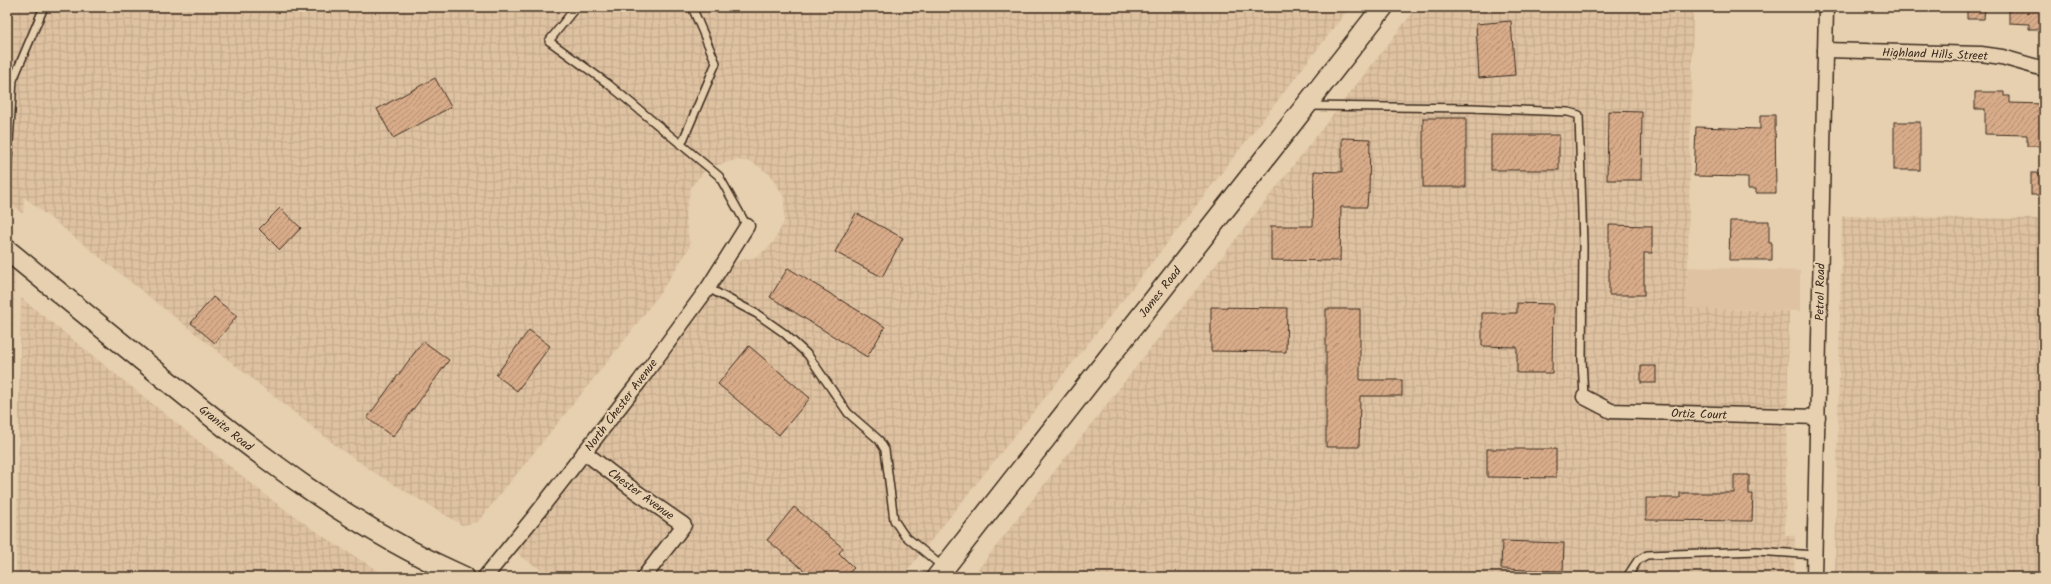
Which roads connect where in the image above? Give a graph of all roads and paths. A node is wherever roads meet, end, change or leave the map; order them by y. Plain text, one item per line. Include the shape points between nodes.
1 (44, 7) edge
2 (576, 7) edge
3 (692, 7) edge
4 (1384, 7) edge
5 (1826, 7) edge
6 (1825, 50) junction
7 (2044, 69) edge
8 (1306, 106) junction
9 (681, 145) junction
10 (7, 174) edge
11 (747, 226) joint
12 (7, 250) edge
13 (708, 288) junction
14 (1584, 397) joint
15 (1818, 417) junction
16 (584, 452) junction
17 (1815, 555) junction
18 (940, 572) edge
19 (464, 577) edge
20 (485, 577) edge
21 (644, 577) edge
22 (1627, 577) edge
23 (1814, 577) edge

1 - 10 lane via 12,80
2 - 9 lane via 549,41 607,82
3 - 9 lane via 716,63
4 - 8 main road, James Road
5 - 6 street, Petrol Road
6 - 7 street, Highland Hills Street via 1981,54
6 - 15 street, Petrol Road
8 - 14 lane via 1472,108 1568,112 1579,115
8 - 18 main road, James Road
9 - 11 lane via 719,176
11 - 13 street, North Chester Avenue
12 - 19 main road, Granite Road via 248,446 355,520
13 - 16 street, North Chester Avenue
13 - 18 lane via 784,333 808,355 848,413 879,440 885,450 894,520 904,535
14 - 15 street, Ortiz Court via 1611,411
15 - 17 street, Petrol Road
16 - 20 street, North Chester Avenue
16 - 21 street, Chester Avenue via 684,525
17 - 22 lane via 1756,551 1647,554 1638,560
17 - 23 street, Petrol Road

